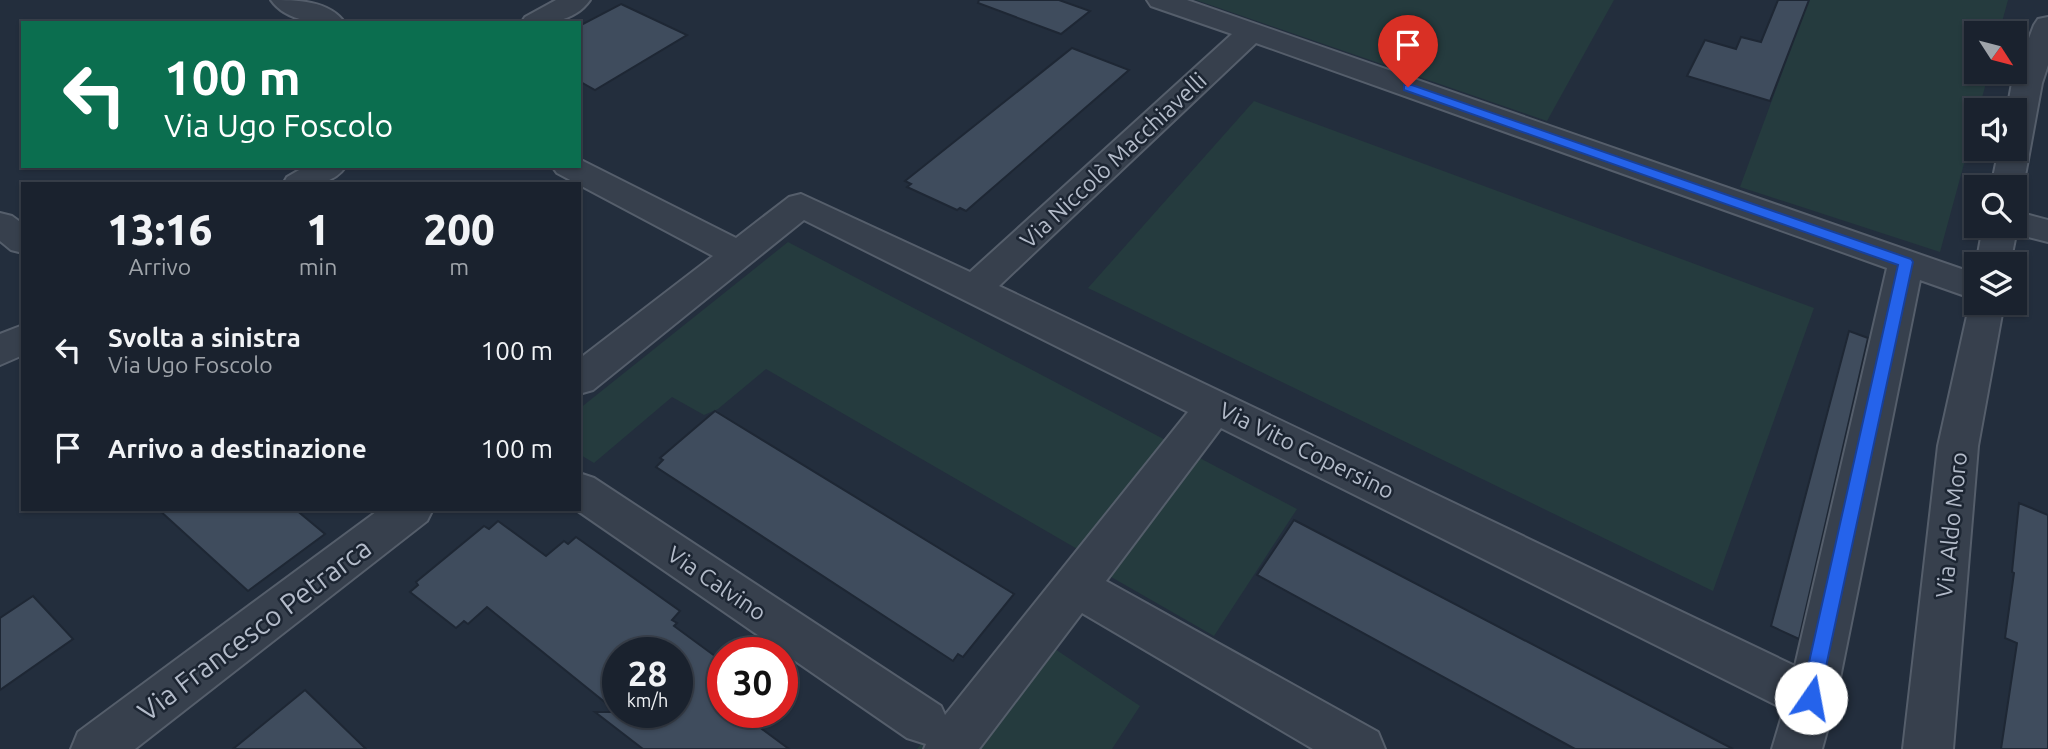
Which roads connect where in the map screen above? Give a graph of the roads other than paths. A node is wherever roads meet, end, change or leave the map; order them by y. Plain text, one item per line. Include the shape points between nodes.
1 (285, 0) edge
2 (576, 0) edge
3 (1161, 0) edge
4 (327, 21) edge
5 (539, 21) edge
6 (2048, 25) edge
7 (1251, 32) junction
8 (327, 168) edge
9 (572, 168) edge
10 (2009, 175) edge
11 (302, 182) edge
12 (0, 224) edge
13 (2027, 225) edge
14 (2048, 231) edge
15 (21, 240) edge
16 (738, 254) junction
17 (1906, 262) junction
18 (1964, 283) edge
19 (976, 287) junction
20 (1984, 315) edge
21 (21, 339) edge
22 (0, 351) edge
23 (581, 378) edge
24 (1216, 405) junction
25 (581, 491) edge
26 (409, 511) edge
27 (1093, 596) dead end
28 (1811, 698) junction
29 (937, 736) edge
30 (96, 749) edge
31 (1360, 749) edge
32 (1797, 749) edge
33 (1928, 749) edge

1 - 4 street
2 - 5 street
3 - 7 street
6 - 10 street via 2027,83
7 - 17 street
7 - 19 street, Via Niccolò Macchiavelli
8 - 11 street
9 - 16 street
12 - 15 street
13 - 14 street
16 - 19 street, Via Vito Copersino via 801,205
16 - 23 street
17 - 18 street
17 - 28 street
19 - 24 street, Via Vito Copersino
20 - 33 street, Via Aldo Moro via 1958,446
21 - 22 street
24 - 28 street, Via Vito Copersino
24 - 29 street
25 - 29 street, Via Calvino
26 - 30 street, Via Francesco Petrarca
27 - 31 street
28 - 32 street

